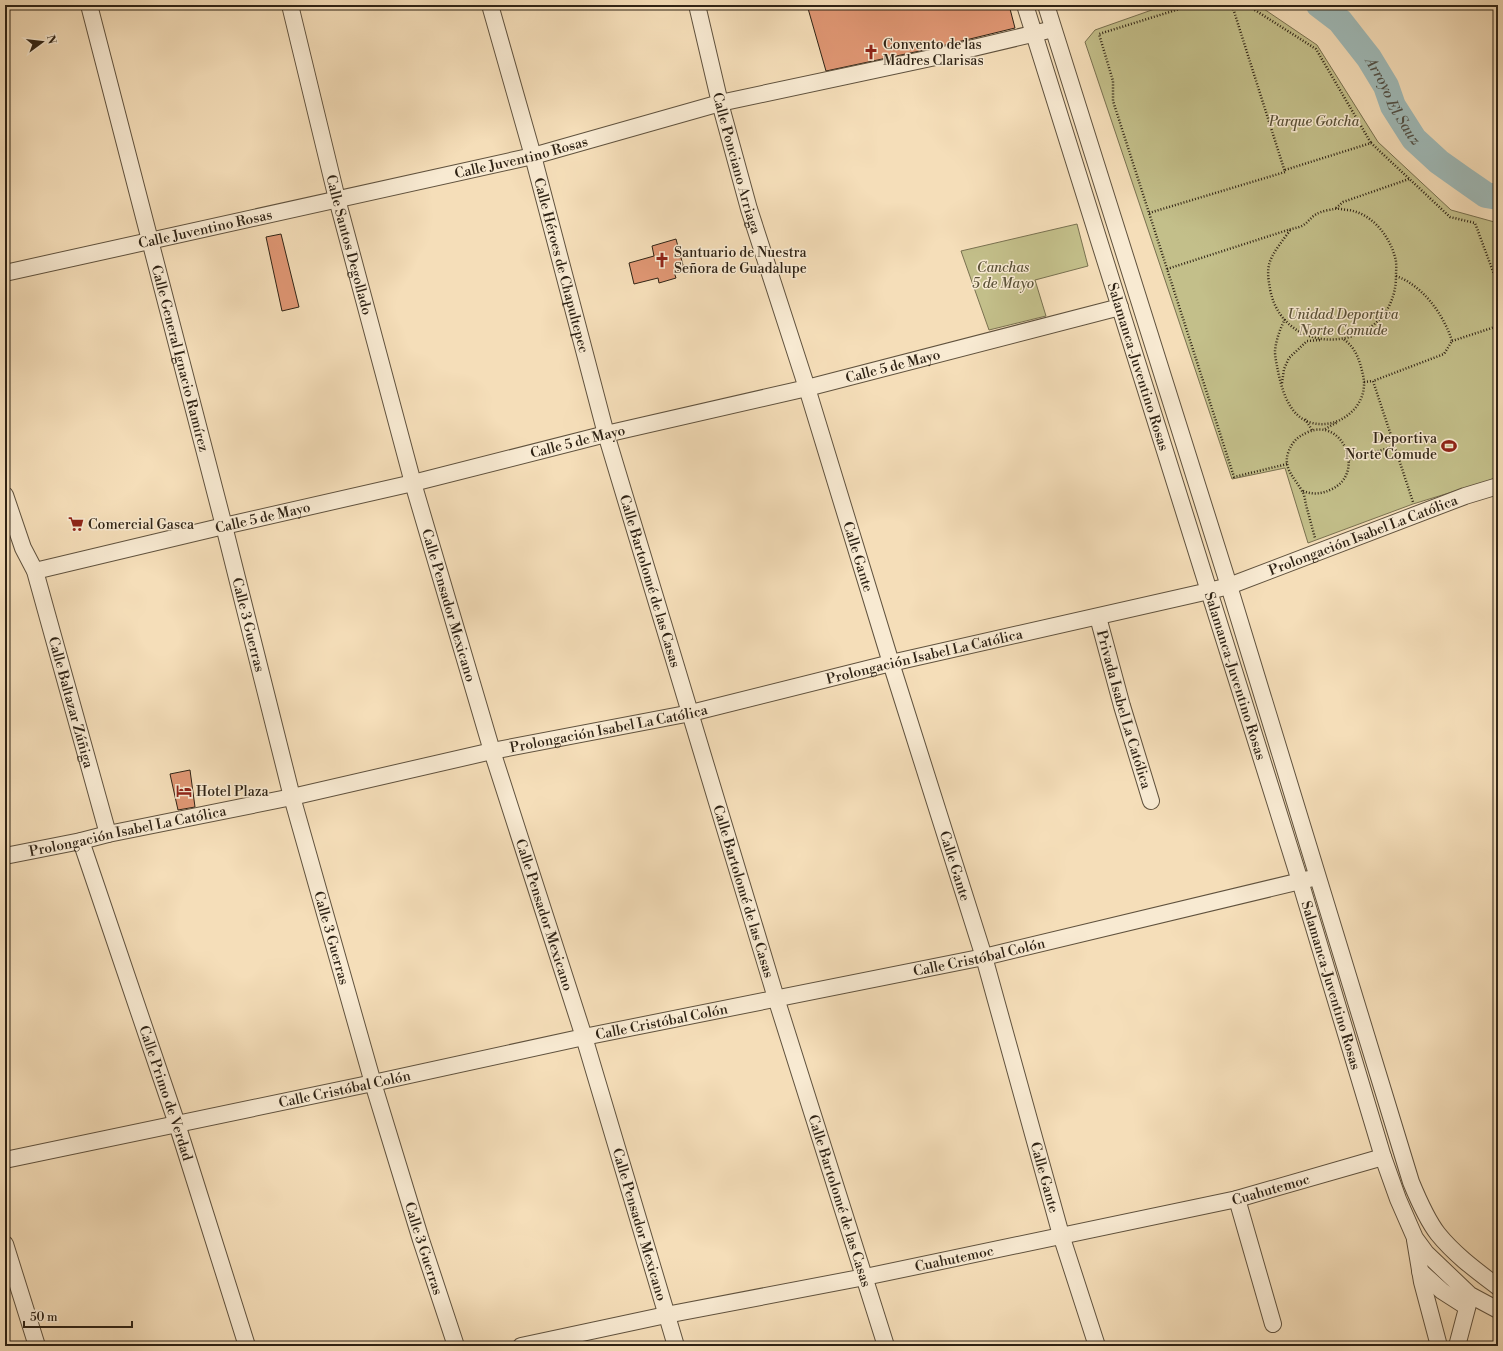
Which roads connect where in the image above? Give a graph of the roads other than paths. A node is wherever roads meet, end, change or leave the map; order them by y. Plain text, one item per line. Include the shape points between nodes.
1 (89, 5) edge
2 (290, 5) edge
3 (490, 5) edge
4 (697, 5) edge
5 (1025, 5) edge
6 (1046, 5) edge
7 (1054, 28) junction
8 (1035, 34) junction
9 (720, 103) junction
10 (533, 156) junction
11 (336, 199) junction
12 (149, 240) junction
13 (5, 273) edge
14 (1120, 307) junction
15 (807, 388) junction
16 (606, 434) junction
17 (413, 483) junction
18 (1498, 486) edge
19 (5, 495) edge
20 (224, 526) junction
21 (35, 572) junction
22 (1229, 586) junction
23 (1209, 591) junction
24 (1098, 617) junction
25 (891, 663) junction
26 (691, 713) junction
27 (492, 751) junction
28 (292, 797) junction
29 (1151, 801) dead end
30 (108, 834) junction
31 (81, 841) junction
32 (5, 856) edge
33 (1317, 877) junction
34 (1300, 881) junction
35 (984, 957) junction
36 (776, 998) junction
37 (584, 1036) junction
38 (373, 1083) junction
39 (177, 1124) junction
40 (1383, 1157) junction
41 (5, 1160) edge
42 (1237, 1199) junction
43 (1061, 1235) junction
44 (1415, 1238) junction
45 (5, 1244) edge
46 (1420, 1271) junction
47 (865, 1277) junction
48 (1498, 1287) edge
49 (1468, 1301) junction
50 (1498, 1310) edge
51 (666, 1315) junction
52 (1273, 1324) dead end
53 (37, 1346) edge
54 (247, 1346) edge
55 (456, 1346) edge
56 (521, 1346) edge
57 (676, 1346) edge
58 (886, 1346) edge
59 (1097, 1346) edge
60 (1439, 1346) edge
61 (1457, 1346) edge

1 - 12 street, Calle General Ignacio Ramírez
2 - 11 street, Calle Santos Degollado
3 - 10 street, Calle Héroes de Chapultepec
4 - 9 street, Calle Ponciano Arriaga
5 - 8 street, Salamanca-Juventino Rosas
6 - 7 street, Salamanca-Juventino Rosas
7 - 8 street, Calle Juventino Rosas
7 - 22 street, Salamanca-Juventino Rosas
8 - 9 street, Calle Juventino Rosas
8 - 14 street, Salamanca-Juventino Rosas
9 - 10 street, Calle Juventino Rosas
9 - 15 street, Calle Ponciano Arriaga via 749,209
10 - 11 street, Calle Juventino Rosas
10 - 16 street, Calle Héroes de Chapultepec
11 - 12 street, Calle Juventino Rosas
11 - 17 street, Calle Santos Degollado
12 - 13 street, Calle Juventino Rosas
12 - 20 street, Calle General Ignacio Ramírez
14 - 15 street, Calle 5 de Mayo
14 - 23 street, Salamanca-Juventino Rosas
15 - 16 street, Calle 5 de Mayo
15 - 25 street, Calle Gante
16 - 17 street, Calle 5 de Mayo
16 - 26 street, Calle Bartolomé de las Casas
17 - 20 street, Calle 5 de Mayo
17 - 27 street, Calle Pensador Mexicano
18 - 22 street, Prolongación Isabel La Católica via 1465,496
19 - 21 street, Calle Baltazar Zúñiga via 23,548
20 - 21 street, Calle 5 de Mayo
20 - 28 street, Calle 3 Guerras
21 - 30 street, Calle Baltazar Zúñiga
22 - 23 street, Prolongación Isabel La Católica
22 - 33 street, Salamanca-Juventino Rosas
23 - 24 street, Prolongación Isabel La Católica
23 - 34 street, Salamanca-Juventino Rosas
24 - 25 street, Prolongación Isabel La Católica
24 - 29 street, Privada Isabel La Católica
25 - 26 street, Prolongación Isabel La Católica
25 - 35 street, Calle Gante
26 - 27 street, Prolongación Isabel La Católica
26 - 36 street, Calle Bartolomé de las Casas
27 - 28 street, Prolongación Isabel La Católica
27 - 37 street, Calle Pensador Mexicano
28 - 30 street, Prolongación Isabel La Católica
28 - 38 street, Calle 3 Guerras
30 - 31 street, Prolongación Isabel La Católica
31 - 32 street, Prolongación Isabel La Católica
31 - 39 street, Calle Primo de Verdad
33 - 34 street, Calle Cristóbal Colón
33 - 48 street, Salamanca-Juventino Rosas via 1418,1199 1438,1233 1464,1261
34 - 35 street, Calle Cristóbal Colón
34 - 40 street, Salamanca-Juventino Rosas
35 - 36 street, Calle Cristóbal Colón
35 - 43 street, Calle Gante
36 - 37 street, Calle Cristóbal Colón
36 - 47 street, Calle Bartolomé de las Casas
37 - 38 street, Calle Cristóbal Colón
37 - 51 street, Calle Pensador Mexicano
38 - 39 street, Calle Cristóbal Colón
38 - 55 street, Calle 3 Guerras
39 - 41 street, Calle Cristóbal Colón
39 - 54 street, Calle Primo de Verdad
40 - 42 street, Cuahutemoc
40 - 44 street, Salamanca-Juventino Rosas
42 - 43 street, Cuahutemoc
42 - 52 street
43 - 47 street, Cuahutemoc
43 - 59 street, Calle Gante
44 - 46 street
44 - 49 street, Salamanca-Juventino Rosas
45 - 53 street
46 - 49 street via 1442,1291
46 - 60 street
47 - 51 street, Cuahutemoc
47 - 58 street, Calle Bartolomé de las Casas
49 - 50 street, Salamanca-Juventino Rosas
49 - 61 street
51 - 56 street, Cuahutemoc
51 - 57 street, Calle Pensador Mexicano

